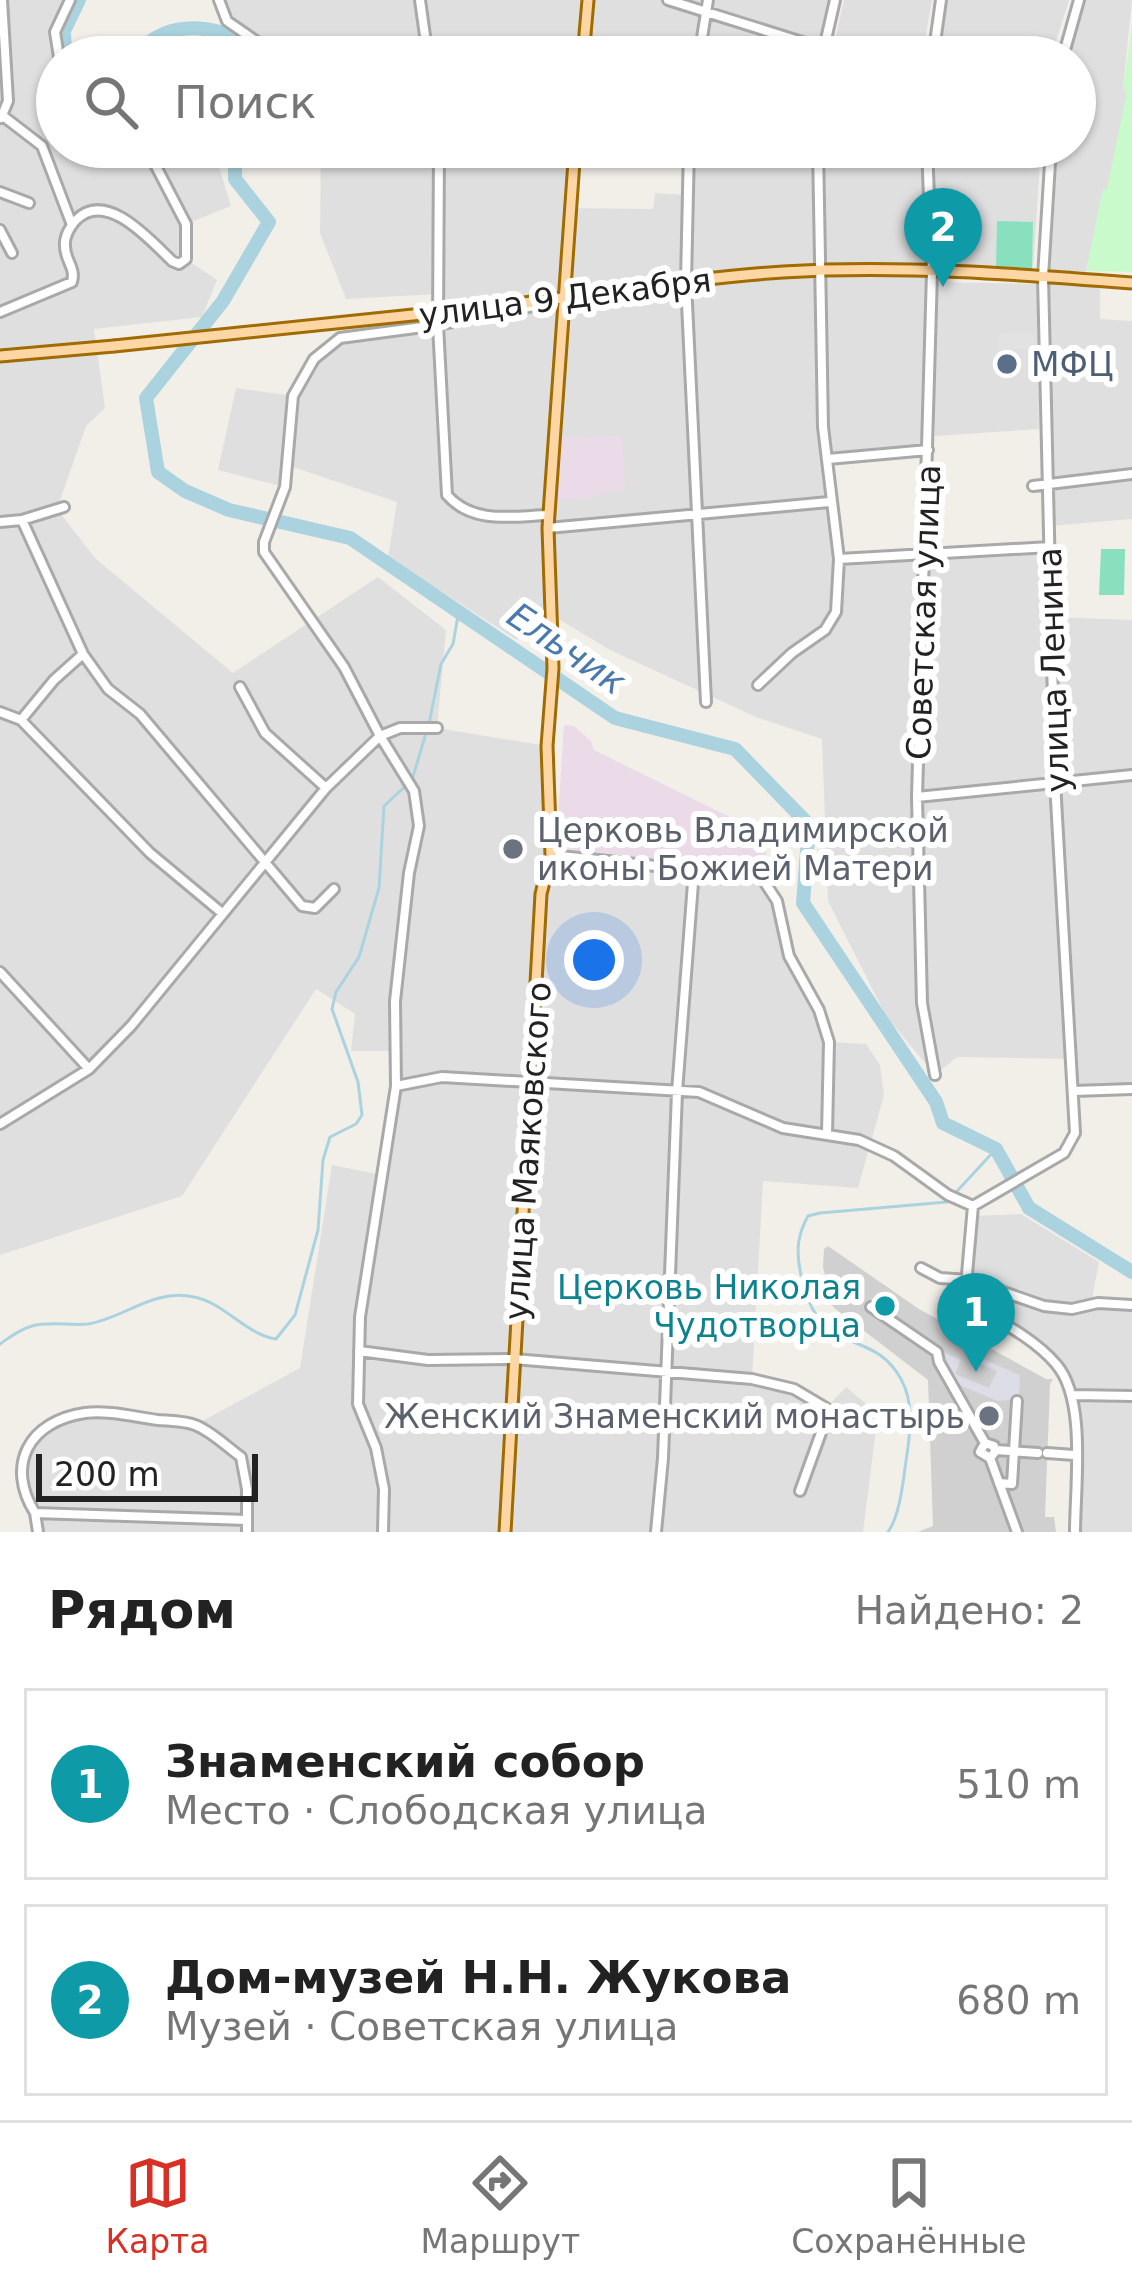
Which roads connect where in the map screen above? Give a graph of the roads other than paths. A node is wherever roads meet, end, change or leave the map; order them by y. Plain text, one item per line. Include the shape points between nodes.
1 (2, 0) edge
2 (70, 0) edge
3 (219, 0) edge
4 (420, 0) edge
5 (588, 0) edge
6 (668, 0) edge
7 (835, 0) edge
8 (941, 0) edge
9 (1079, 0) edge
10 (707, 5) edge
11 (55, 36) edge
12 (251, 36) edge
13 (425, 36) edge
14 (585, 36) edge
15 (702, 36) edge
16 (784, 36) edge
17 (827, 36) edge
18 (936, 36) edge
19 (1069, 36) edge
20 (0, 72) edge
21 (7, 81) junction
22 (2, 118) edge
23 (36, 142) edge
24 (50, 168) edge
25 (157, 168) edge
26 (440, 168) edge
27 (573, 168) edge
28 (688, 168) edge
29 (818, 168) edge
30 (928, 168) edge
31 (1050, 168) edge
32 (0, 192) edge
33 (29, 203) dead end
34 (71, 225) junction
35 (0, 230) edge
36 (12, 253) dead end
37 (820, 271) junction
38 (932, 272) junction
39 (1043, 277) junction
40 (686, 282) junction
41 (1132, 283) edge
42 (561, 298) junction
43 (0, 312) edge
44 (438, 326) junction
45 (0, 356) edge
46 (928, 450) junction
47 (828, 459) junction
48 (1132, 474) edge
49 (1049, 484) junction
50 (1033, 486) dead end
51 (830, 502) junction
52 (64, 507) dead end
53 (696, 514) junction
54 (549, 515) junction
55 (22, 520) junction
56 (0, 522) edge
57 (548, 528) junction
58 (1050, 547) junction
59 (924, 555) junction
60 (839, 559) junction
61 (83, 654) junction
62 (758, 685) dead end
63 (240, 687) dead end
64 (706, 702) dead end
65 (0, 712) edge
66 (21, 720) junction
67 (437, 728) dead end
68 (380, 736) junction
69 (1132, 775) edge
70 (1055, 782) junction
71 (326, 788) junction
72 (917, 797) junction
73 (551, 855) junction
74 (268, 860) junction
75 (694, 870) junction
76 (334, 889) dead end
77 (222, 913) junction
78 (0, 972) edge
79 (88, 1069) junction
80 (935, 1075) dead end
81 (532, 1083) junction
82 (396, 1086) junction
83 (1132, 1089) edge
84 (1074, 1091) junction
85 (677, 1092) junction
86 (0, 1124) edge
87 (827, 1134) junction
88 (973, 1206) junction
89 (921, 1268) dead end
90 (969, 1280) junction
91 (1132, 1305) edge
92 (871, 1307) dead end
93 (359, 1351) junction
94 (514, 1359) junction
95 (665, 1372) junction
96 (1074, 1395) junction
97 (1132, 1396) edge
98 (1017, 1401) dead end
99 (1014, 1451) junction
100 (993, 1454) junction
101 (1074, 1455) junction
102 (999, 1483) junction
103 (800, 1491) dead end
104 (35, 1514) junction
105 (248, 1520) junction
106 (38, 1532) edge
107 (247, 1532) edge
108 (383, 1532) edge
109 (505, 1532) edge
110 (656, 1532) edge
111 (1017, 1532) edge
112 (1075, 1532) edge

1 - 21 street
2 - 11 street
3 - 12 street via 227,22
4 - 13 street
5 - 14 main road
6 - 10 street
7 - 17 street
8 - 18 street
9 - 19 street
10 - 15 street
10 - 16 street
20 - 21 street
21 - 22 street
22 - 23 street
24 - 34 street
25 - 34 street via 186,224 186,259 179,264 104,209
26 - 44 street
27 - 42 main road
28 - 40 street
29 - 37 street
30 - 38 street, Советская улица
31 - 39 street, улица Ленина
32 - 33 street
34 - 43 street via 64,250 72,282
35 - 36 street
37 - 38 main road, улица 9 Декабря
37 - 40 main road, улица 9 Декабря
37 - 47 street
38 - 39 main road, улица 9 Декабря
38 - 46 street, Советская улица
39 - 41 main road, улица 9 Декабря
39 - 49 street, улица Ленина
40 - 42 main road, улица 9 Декабря
40 - 53 street
42 - 44 street
42 - 45 main road, улица 9 Декабря, bridge
42 - 54 main road
44 - 54 street via 447,495 481,517
44 - 68 street via 340,338 314,359 293,396 289,465 264,552 344,667
46 - 47 street
46 - 59 street, Советская улица
47 - 51 street
48 - 49 street
49 - 50 street
49 - 58 street, улица Ленина
51 - 53 street
51 - 60 street
52 - 55 street
53 - 57 street
53 - 64 street
54 - 57 main road
55 - 56 street
55 - 61 street
57 - 73 main road, улица Маяковского
58 - 59 street
58 - 70 street, улица Ленина
59 - 60 street
59 - 72 street, Советская улица
60 - 62 street via 836,612 826,630
61 - 66 street
61 - 74 street
63 - 71 street via 265,733
65 - 66 street
66 - 77 street via 150,853
67 - 68 street
68 - 71 street
68 - 82 street via 414,790 419,826 395,1001
69 - 70 street
70 - 72 street
70 - 84 street, улица Ленина
71 - 74 street
72 - 80 street, Советская улица via 922,1003
73 - 75 street
73 - 81 main road, улица Маяковского
74 - 76 street via 308,910
74 - 77 street
75 - 85 street
75 - 87 street via 758,872 777,901 789,956 829,1042
77 - 79 street
78 - 79 street
79 - 86 street
81 - 82 street via 442,1077
81 - 85 street
81 - 94 main road, улица Маяковского
82 - 93 street
83 - 84 street
84 - 88 street, улица Ленина via 1075,1133 1064,1153
85 - 87 street via 699,1092 783,1129
85 - 95 street
87 - 88 street via 895,1156
88 - 90 street
89 - 90 street
90 - 91 street via 1062,1309
90 - 96 street via 965,1297 1058,1365
92 - 100 street via 937,1352 985,1443 980,1452
93 - 94 street
93 - 108 street via 358,1404 380,1468
94 - 95 street
94 - 109 main road, улица Маяковского
95 - 103 street via 752,1379 826,1408
95 - 110 street
96 - 97 street
96 - 101 street
98 - 99 street
99 - 100 street
99 - 101 street
99 - 102 street via 1012,1484
100 - 102 street
101 - 112 street
102 - 111 street
104 - 105 street
104 - 105 street via 24,1492 24,1451 37,1434 68,1419 104,1413 194,1425 241,1457
104 - 106 street
105 - 107 street

